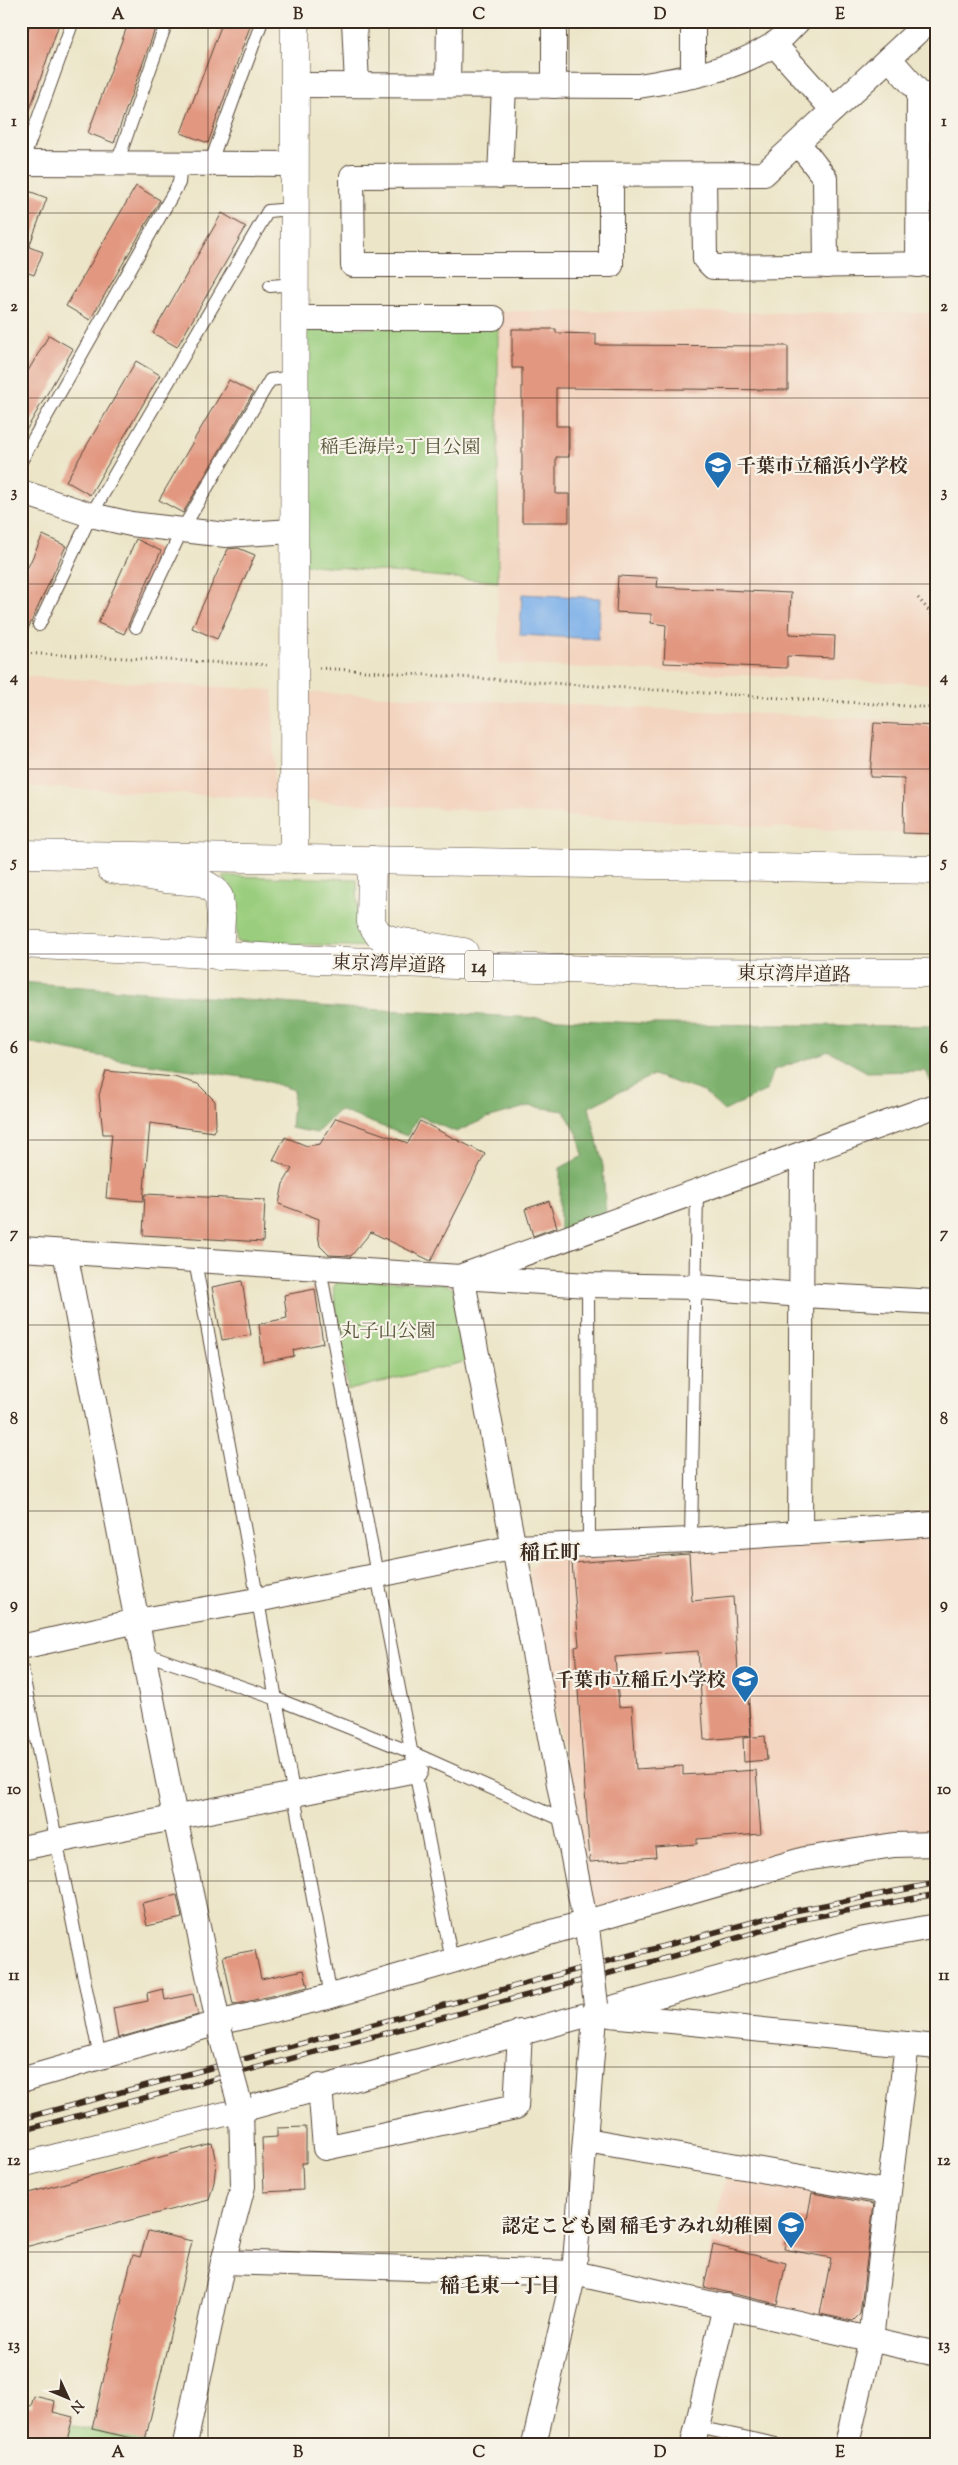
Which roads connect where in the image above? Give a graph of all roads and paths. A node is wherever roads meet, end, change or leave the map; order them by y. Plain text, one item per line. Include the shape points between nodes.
1 (73, 21) edge
2 (168, 21) edge
3 (262, 21) edge
4 (295, 21) edge
5 (354, 21) edge
6 (449, 21) edge
7 (554, 21) edge
8 (694, 21) edge
9 (798, 21) edge
10 (929, 21) edge
11 (774, 44) junction
12 (889, 58) junction
13 (693, 76) junction
14 (296, 85) junction
15 (357, 85) junction
16 (448, 85) junction
17 (504, 86) junction
18 (554, 86) junction
19 (833, 110) junction
20 (798, 143) junction
21 (22, 163) edge
22 (117, 163) junction
23 (181, 163) junction
24 (210, 164) junction
25 (296, 164) junction
26 (704, 174) junction
27 (611, 175) junction
28 (500, 176) junction
29 (280, 210) dead end
30 (927, 264) edge
31 (826, 266) junction
32 (310, 318) dead end
33 (493, 318) dead end
34 (294, 377) junction
35 (21, 461) edge
36 (21, 492) edge
37 (91, 515) junction
38 (182, 530) junction
39 (293, 531) junction
40 (918, 598) dead end
41 (937, 620) edge
42 (39, 625) dead end
43 (136, 627) dead end
44 (21, 653) edge
45 (271, 665) dead end
46 (313, 668) dead end
47 (937, 708) edge
48 (32, 854) edge
49 (294, 859) junction
50 (372, 860) junction
51 (937, 870) edge
52 (21, 944) edge
53 (219, 956) junction
54 (523, 968) junction
55 (937, 974) edge
56 (937, 1105) edge
57 (802, 1155) junction
58 (697, 1191) junction
59 (21, 1249) edge
60 (65, 1252) junction
61 (194, 1261) junction
62 (320, 1268) junction
63 (462, 1276) junction
64 (588, 1285) junction
65 (697, 1287) junction
66 (802, 1295) junction
67 (937, 1302) edge
68 (937, 1524) edge
69 (800, 1533) junction
70 (691, 1540) junction
71 (588, 1544) junction
72 (515, 1547) junction
73 (377, 1575) junction
74 (257, 1600) junction
75 (137, 1621) junction
76 (21, 1648) edge
77 (143, 1653) junction
78 (21, 1665) edge
79 (277, 1699) junction
80 (414, 1762) junction
81 (294, 1794) junction
82 (175, 1817) junction
83 (567, 1822) junction
84 (58, 1841) junction
85 (937, 1844) edge
86 (21, 1848) edge
87 (937, 1926) edge
88 (588, 1928) junction
89 (452, 1960) junction
90 (332, 1996) junction
91 (596, 2009) junction
92 (219, 2028) junction
93 (520, 2032) junction
94 (907, 2044) junction
95 (937, 2048) edge
96 (100, 2058) junction
97 (21, 2080) edge
98 (320, 2086) junction
99 (240, 2105) junction
100 (586, 2140) junction
101 (21, 2165) edge
102 (888, 2192) junction
103 (223, 2262) junction
104 (574, 2273) junction
105 (725, 2306) junction
106 (871, 2339) junction
107 (937, 2354) edge
108 (695, 2435) edge
109 (185, 2444) edge
110 (534, 2444) edge
111 (776, 2444) edge
112 (847, 2444) edge

1 - 21 lane
2 - 22 lane
3 - 24 lane
4 - 14 main road
5 - 15 street
6 - 16 street
7 - 18 street
8 - 13 street
9 - 11 street
10 - 12 street
11 - 13 street via 733,66
11 - 19 street
12 - 19 street
12 - 30 street via 919,92
13 - 18 street via 639,86
14 - 15 street
14 - 25 main road
15 - 16 street
16 - 17 street
17 - 18 street
17 - 28 street
19 - 20 street
20 - 26 street via 764,174
20 - 31 street via 825,178
21 - 22 street
22 - 23 street
23 - 24 street
23 - 35 lane via 179,183
24 - 25 street
25 - 34 main road via 282,285
26 - 27 street
26 - 31 street via 705,259 713,266
27 - 28 street
27 - 28 street via 611,265 353,265 352,176
29 - 37 lane via 268,211
30 - 31 street
32 - 33 street
34 - 38 lane via 270,380
34 - 39 main road
36 - 37 street
37 - 38 street
37 - 42 lane
38 - 39 street via 226,535
38 - 43 lane
39 - 49 main road
40 - 41 path
44 - 45 path
46 - 47 path
48 - 49 main road
48 - 53 main road via 165,879 200,882 213,888 219,897 221,917
49 - 50 main road
50 - 51 main road
50 - 54 main road via 371,923 379,935
52 - 53 main road, 東京湾岸道路 / 14
53 - 54 main road, 東京湾岸道路 / 14
54 - 55 main road, 東京湾岸道路 / 14
56 - 57 street
57 - 58 street
57 - 66 street
58 - 63 street
58 - 65 lane
59 - 60 street
60 - 61 street
60 - 75 street
61 - 62 street
61 - 74 lane
62 - 63 street
62 - 73 lane
63 - 64 street
63 - 72 street
64 - 65 street
64 - 71 lane
65 - 66 street
65 - 70 lane
66 - 67 street
66 - 69 street
68 - 69 street
69 - 70 street
70 - 71 street
71 - 72 street
72 - 73 street
72 - 83 street
73 - 74 street
73 - 80 lane
74 - 75 street
74 - 79 lane
75 - 76 street
75 - 77 street
77 - 79 lane
77 - 82 street
78 - 84 lane
79 - 80 lane
79 - 81 lane
80 - 81 street
80 - 83 lane
80 - 89 lane
81 - 82 street
81 - 90 lane
82 - 84 street
82 - 92 street
83 - 88 street
84 - 86 street
84 - 96 lane
85 - 88 street via 894,1845 805,1859
87 - 91 street via 859,1940
88 - 89 street
88 - 91 street, bridge
89 - 90 street
90 - 92 street
91 - 93 street
91 - 94 street
91 - 100 street
92 - 96 street
92 - 99 street, bridge
93 - 98 street
93 - 98 street via 516,2107 325,2148
94 - 95 street
94 - 102 street
96 - 97 street
98 - 99 street
99 - 101 street
99 - 103 street via 243,2186
100 - 102 street
100 - 104 street
102 - 106 street
103 - 104 street
103 - 109 street
104 - 105 street
104 - 110 street
105 - 106 street
105 - 108 street
106 - 107 street
106 - 112 street
108 - 111 lane

